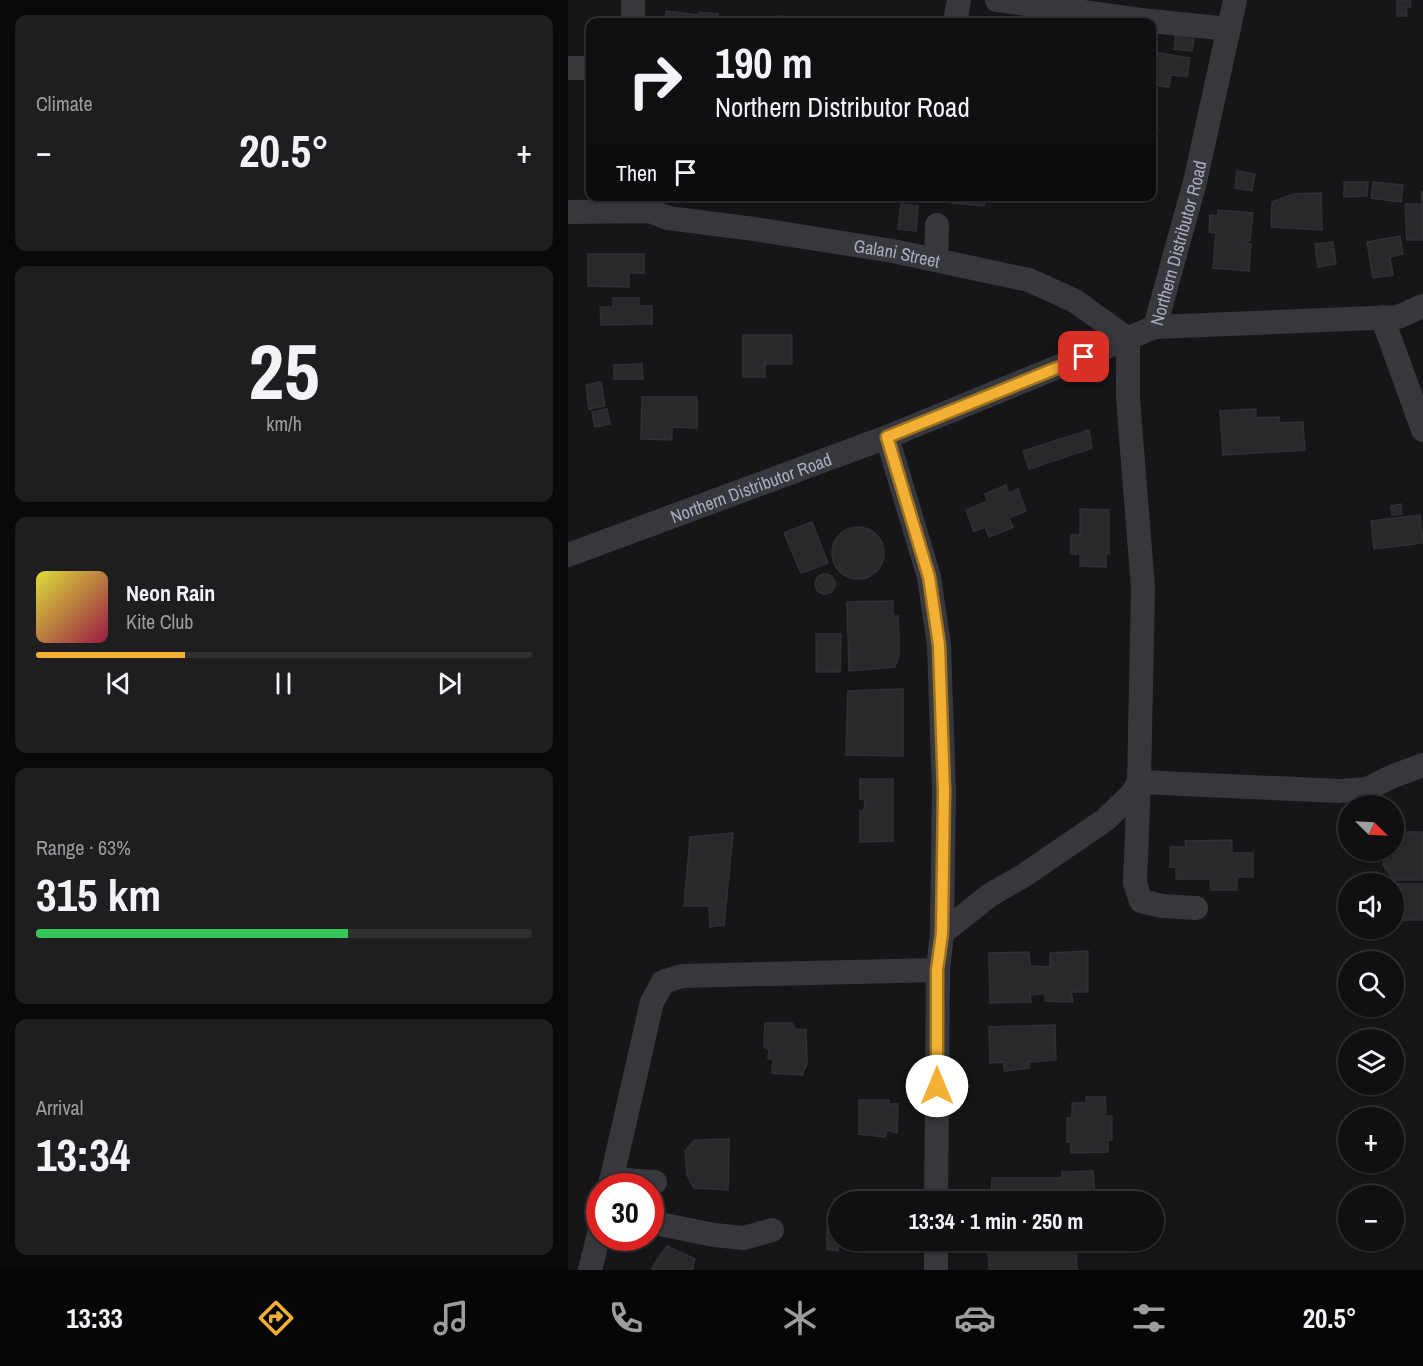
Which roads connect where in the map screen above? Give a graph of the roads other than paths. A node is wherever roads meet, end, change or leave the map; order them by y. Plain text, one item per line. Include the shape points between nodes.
1 (633, 0) edge
2 (959, 0) edge
3 (997, 0) edge
4 (1235, 0) edge
5 (633, 18) edge
6 (956, 18) edge
7 (1120, 18) edge
8 (1156, 22) edge
9 (1229, 29) junction
10 (568, 68) edge
11 (586, 68) edge
12 (649, 204) edge
13 (568, 212) edge
14 (937, 225) dead end
15 (936, 260) junction
16 (1423, 306) edge
17 (1390, 317) junction
18 (1423, 324) edge
19 (1155, 327) junction
20 (1128, 339) junction
21 (1423, 430) edge
22 (887, 437) junction
23 (568, 555) edge
24 (1423, 765) edge
25 (1139, 782) junction
26 (1359, 795) edge
27 (1371, 795) edge
28 (1196, 908) dead end
29 (942, 933) junction
30 (937, 970) junction
31 (612, 1173) edge
32 (936, 1191) edge
33 (664, 1225) edge
34 (772, 1230) dead end
35 (595, 1251) edge
36 (936, 1251) edge
37 (590, 1270) edge
38 (936, 1270) edge

1 - 5 street
2 - 6 street
3 - 7 street
4 - 9 street, Northern Distributor Road
8 - 9 street
9 - 19 street, Northern Distributor Road via 1195,182
10 - 11 street
12 - 13 street, Galani Street
12 - 15 street, Galani Street via 668,218
14 - 15 street
15 - 20 street, Galani Street via 1029,280 1075,301
16 - 17 street
17 - 18 street
17 - 19 street
17 - 21 street
19 - 20 street, Northern Distributor Road
20 - 22 street, Northern Distributor Road
20 - 25 street via 1128,399 1143,588
22 - 23 street, Northern Distributor Road
22 - 29 street via 929,577 939,645 944,791
24 - 27 street via 1403,772
25 - 26 street
25 - 28 street via 1135,883 1141,901
25 - 29 street via 1105,820 990,895
29 - 30 street
30 - 31 street via 682,976 663,982 652,1002
30 - 32 street
33 - 34 street via 744,1238
35 - 37 street
36 - 38 street

